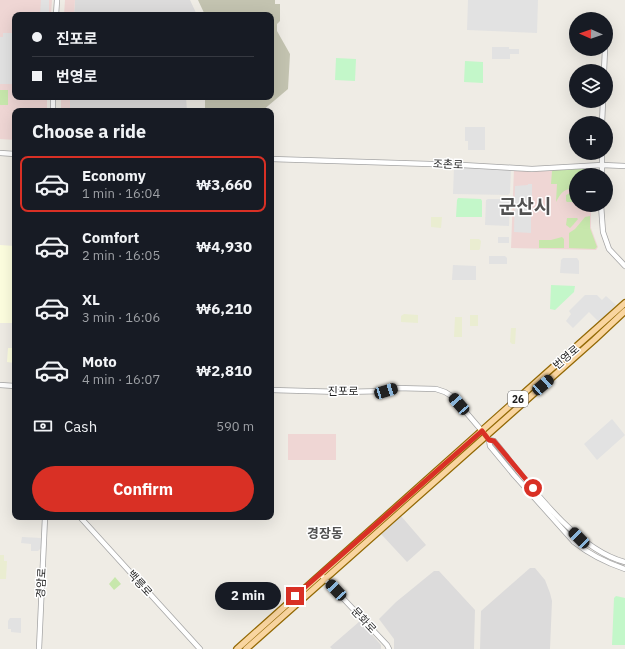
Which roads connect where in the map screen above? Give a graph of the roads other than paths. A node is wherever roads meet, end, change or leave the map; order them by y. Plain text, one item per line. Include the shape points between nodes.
1 (57, 0) edge
2 (56, 12) edge
3 (0, 153) edge
4 (12, 154) edge
5 (274, 159) edge
6 (602, 160) edge
7 (602, 165) junction
8 (625, 166) edge
9 (602, 212) edge
10 (625, 266) edge
11 (625, 303) edge
12 (625, 311) edge
13 (0, 385) edge
14 (12, 386) edge
15 (274, 390) edge
16 (486, 435) junction
17 (455, 454) junction
18 (460, 459) junction
19 (398, 504) junction
20 (403, 509) junction
21 (45, 520) edge
22 (83, 520) edge
23 (625, 562) edge
24 (625, 569) edge
25 (320, 574) junction
26 (325, 579) junction
27 (293, 598) junction
28 (285, 614) junction
29 (268, 620) junction
30 (266, 632) junction
31 (239, 648) edge
32 (39, 649) edge
33 (200, 649) edge
34 (246, 649) edge
35 (390, 649) edge

1 - 2 street
3 - 4 street
5 - 7 street, 조촌로 via 532,169
6 - 7 street
7 - 8 street, 조촌로
9 - 10 street via 603,232 609,249
11 - 16 main road, 번영로 / 26
12 - 16 main road, 번영로 / 26
13 - 14 street
15 - 16 street, 진포로 via 342,392 386,391 396,388 436,389 453,397
16 - 17 main road, 번영로 / 26
16 - 18 main road, 번영로 / 26
16 - 23 street, 진포로 via 579,538 594,549
16 - 24 street, 진포로 via 490,446 574,542 600,559
17 - 18 main road
17 - 19 main road, 번영로 / 26
18 - 20 main road, 번영로 / 26
19 - 20 main road
19 - 25 main road, 번영로 / 26
20 - 26 main road, 번영로 / 26
21 - 32 street, 경암로
22 - 33 street, 백릉로
25 - 26 street, 문화로
25 - 27 main road, 번영로 / 26
26 - 28 main road, 번영로 / 26
26 - 35 street, 문화로
27 - 28 main road via 293,603 284,611
27 - 29 main road, 번영로 / 26
28 - 30 main road, 번영로 / 26
29 - 30 main road via 271,624 266,628
29 - 31 main road, 번영로 / 26
30 - 34 main road, 번영로 / 26

